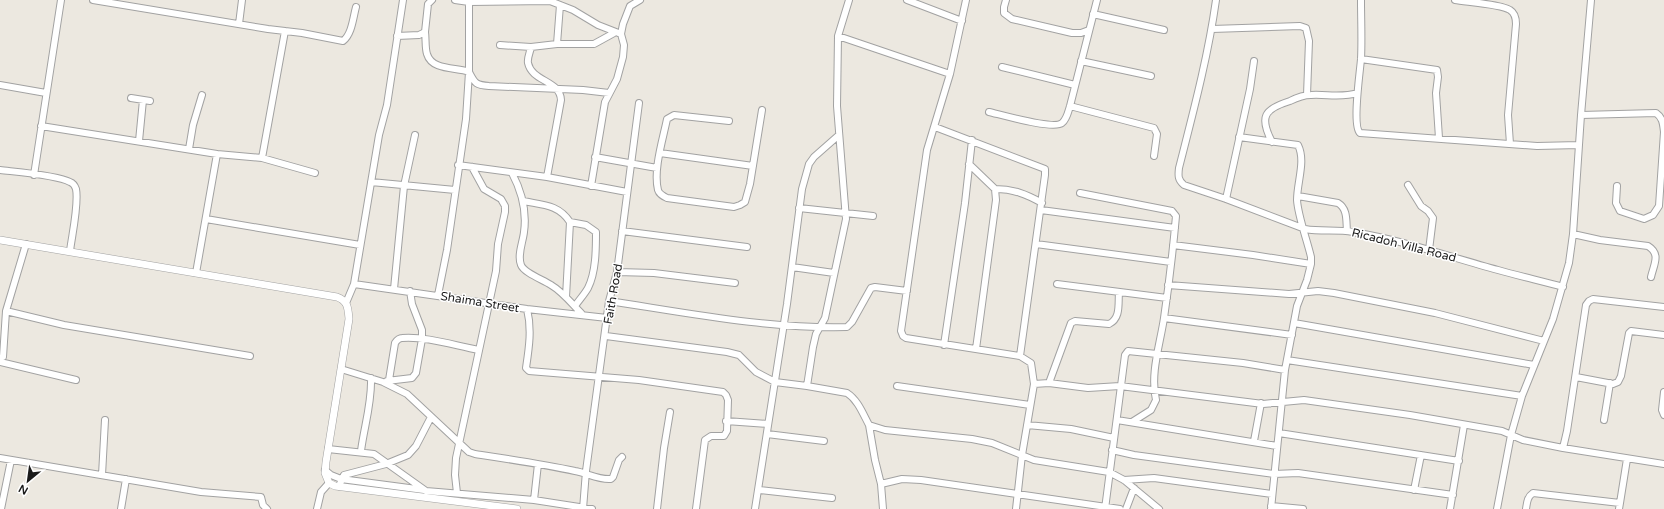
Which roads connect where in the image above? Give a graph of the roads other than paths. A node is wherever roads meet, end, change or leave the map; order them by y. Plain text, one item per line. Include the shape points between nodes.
1 (61, 0) edge
2 (93, 0) edge
3 (242, 0) edge
4 (403, 0) edge
5 (432, 0) edge
6 (455, 0) edge
7 (640, 0) edge
8 (849, 0) edge
9 (966, 0) edge
10 (1006, 0) edge
11 (1097, 0) edge
12 (1216, 0) edge
13 (1361, 0) edge
14 (1455, 0) edge
15 (1591, 0) edge
16 (109, 1) edge
17 (550, 1) edge
18 (911, 1) edge
19 (469, 2) junction
20 (560, 5) junction
21 (356, 7) dead end
22 (1093, 14) junction
23 (962, 21) junction
24 (239, 24) junction
25 (1212, 29) junction
26 (1089, 30) junction
27 (1164, 30) dead end
28 (285, 32) junction
29 (425, 32) junction
30 (614, 33) junction
31 (621, 34) junction
32 (397, 36) junction
33 (838, 36) junction
34 (557, 44) junction
35 (500, 45) dead end
36 (531, 48) junction
37 (1361, 59) junction
38 (1254, 61) dead end
39 (1081, 62) junction
40 (1002, 67) dead end
41 (469, 72) junction
42 (950, 74) junction
43 (1151, 76) dead end
44 (1075, 84) junction
45 (0, 86) edge
46 (558, 90) junction
47 (46, 93) junction
48 (608, 93) junction
49 (1357, 94) junction
50 (202, 95) dead end
51 (1307, 95) junction
52 (131, 98) dead end
53 (143, 100) junction
54 (150, 101) dead end
55 (639, 103) dead end
56 (1070, 106) junction
57 (762, 110) dead end
58 (989, 112) dead end
59 (1581, 114) junction
60 (729, 121) dead end
61 (41, 126) junction
62 (934, 127) junction
63 (1664, 132) edge
64 (415, 135) dead end
65 (839, 136) junction
66 (1239, 137) junction
67 (1439, 138) junction
68 (972, 140) junction
69 (139, 141) junction
70 (1272, 142) junction
71 (1510, 144) junction
72 (1579, 145) junction
73 (189, 149) junction
74 (660, 153) junction
75 (217, 154) junction
76 (1154, 156) dead end
77 (595, 157) junction
78 (262, 158) junction
79 (630, 163) junction
80 (969, 164) junction
81 (458, 165) junction
82 (753, 166) junction
83 (472, 167) junction
84 (656, 168) junction
85 (0, 170) edge
86 (315, 173) dead end
87 (512, 173) junction
88 (34, 174) junction
89 (547, 178) junction
90 (371, 182) junction
91 (1408, 185) dead end
92 (404, 186) junction
93 (591, 186) junction
94 (1617, 186) dead end
95 (995, 189) junction
96 (455, 190) junction
97 (627, 192) junction
98 (1080, 193) dead end
99 (1298, 196) junction
100 (1226, 199) junction
101 (523, 201) junction
102 (1042, 203) junction
103 (799, 208) junction
104 (1041, 210) junction
105 (846, 214) junction
106 (873, 216) dead end
107 (206, 219) junction
108 (570, 222) junction
109 (1175, 228) junction
110 (1305, 229) junction
111 (622, 231) junction
112 (1347, 231) junction
113 (1573, 234) junction
114 (0, 240) edge
115 (26, 244) junction
116 (1036, 244) junction
117 (360, 245) junction
118 (1173, 245) junction
119 (747, 247) dead end
120 (1429, 250) junction
121 (70, 251) junction
122 (1171, 262) junction
123 (1311, 264) junction
124 (792, 267) junction
125 (196, 272) junction
126 (617, 272) junction
127 (834, 273) junction
128 (1651, 277) dead end
129 (735, 283) dead end
130 (354, 284) junction
131 (1058, 284) dead end
132 (1168, 285) junction
133 (1563, 287) junction
134 (394, 289) junction
135 (410, 291) junction
136 (907, 291) junction
137 (1119, 292) junction
138 (1301, 293) junction
139 (438, 295) junction
140 (566, 297) junction
141 (1167, 298) junction
142 (609, 301) junction
143 (346, 303) junction
144 (489, 303) junction
145 (575, 306) junction
146 (1664, 307) edge
147 (527, 309) junction
148 (6, 311) junction
149 (582, 314) junction
150 (607, 318) junction
151 (1164, 318) junction
152 (1294, 323) junction
153 (784, 324) junction
154 (819, 327) junction
155 (1292, 335) junction
156 (1664, 335) edge
157 (606, 336) junction
158 (422, 339) junction
159 (1544, 341) junction
160 (944, 344) junction
161 (976, 349) junction
162 (479, 350) junction
163 (1158, 354) junction
164 (250, 356) dead end
165 (1020, 356) junction
166 (0, 358) edge
167 (1287, 360) junction
168 (0, 362) edge
169 (1534, 365) junction
170 (341, 369) junction
171 (1285, 370) junction
172 (600, 377) junction
173 (1576, 377) junction
174 (371, 378) junction
175 (76, 380) dead end
176 (386, 381) junction
177 (775, 382) junction
178 (1049, 383) junction
179 (1610, 383) junction
180 (1034, 384) junction
181 (807, 386) junction
182 (897, 386) dead end
183 (1120, 386) junction
184 (1154, 391) junction
185 (1664, 392) edge
186 (1522, 396) junction
187 (1281, 401) junction
188 (1261, 403) junction
189 (1030, 405) junction
190 (670, 412) dead end
191 (1664, 415) edge
192 (431, 417) junction
193 (106, 420) dead end
194 (1117, 420) junction
195 (1604, 420) dead end
196 (726, 421) junction
197 (1132, 422) junction
198 (768, 424) junction
199 (869, 425) junction
200 (1027, 425) junction
201 (1464, 425) junction
202 (1279, 433) junction
203 (767, 434) junction
204 (1511, 435) junction
205 (1114, 438) junction
206 (824, 441) dead end
207 (1254, 441) junction
208 (460, 444) junction
209 (1277, 446) junction
210 (1563, 448) junction
211 (328, 449) junction
212 (1112, 450) junction
213 (361, 451) junction
214 (1022, 455) junction
215 (1421, 455) junction
216 (622, 457) dead end
217 (0, 458) edge
218 (1627, 458) junction
219 (11, 460) junction
220 (1458, 461) junction
221 (386, 464) junction
222 (538, 464) junction
223 (1664, 464) edge
224 (325, 470) junction
225 (1109, 472) junction
226 (1274, 474) junction
227 (102, 475) junction
228 (586, 475) junction
229 (126, 479) junction
230 (1124, 480) junction
231 (329, 483) junction
232 (340, 483) junction
233 (881, 484) junction
234 (1134, 488) junction
235 (758, 490) junction
236 (1414, 490) junction
237 (426, 491) junction
238 (457, 494) junction
239 (1018, 494) junction
240 (1272, 494) junction
241 (1453, 495) junction
242 (832, 498) dead end
243 (534, 500) junction
244 (1619, 506) edge
245 (1271, 507) edge
246 (583, 508) edge
247 (1105, 508) edge
248 (0, 509) edge
249 (121, 509) edge
250 (267, 509) edge
251 (317, 509) edge
252 (517, 509) edge
253 (592, 509) edge
254 (657, 509) edge
255 (696, 509) edge
256 (755, 509) edge
257 (883, 509) edge
258 (1016, 509) edge
259 (1120, 509) edge
260 (1126, 509) edge
261 (1159, 509) edge
262 (1303, 509) edge
263 (1450, 509) edge
264 (1497, 509) edge
265 (1526, 509) edge

1 - 47 street
2 - 16 street
3 - 24 street
4 - 32 street
5 - 29 street via 428,4
6 - 19 street
7 - 31 street via 630,6
8 - 33 street
9 - 23 street
10 - 26 street via 1004,13 1012,19 1072,33
11 - 22 street
12 - 25 street
13 - 37 street
14 - 71 street via 1498,6 1515,14 1508,115
15 - 59 street
16 - 24 street
17 - 19 street
17 - 20 street
18 - 23 street
19 - 41 street
20 - 30 street
20 - 34 street
21 - 28 street via 349,34 343,41
22 - 26 street
22 - 27 street
23 - 42 street
24 - 28 street
25 - 51 street via 1300,26 1306,28 1309,41
25 - 100 street, Ricadoh Villa Road via 1178,177 1179,181 1190,189
26 - 39 street
28 - 78 street
29 - 32 street via 419,35
29 - 41 street via 429,58 446,68
30 - 31 street
30 - 34 street via 594,44
31 - 48 street via 624,45 623,57 617,79
32 - 90 street via 387,105
33 - 42 street
33 - 65 street
34 - 36 street
35 - 36 street
36 - 46 street via 528,63 530,68 538,77
37 - 49 street
37 - 67 street via 1437,70
38 - 66 street
39 - 43 street
39 - 44 street
40 - 44 street
41 - 46 street via 475,83 483,86
41 - 81 street via 466,119
42 - 62 street
44 - 56 street
45 - 47 street
46 - 48 street
46 - 89 street via 561,100
47 - 61 street
48 - 77 street
49 - 51 street
49 - 67 street via 1357,128 1360,133
50 - 73 street
51 - 70 street via 1269,110 1265,119
52 - 53 street
53 - 54 street
53 - 69 street
55 - 79 street, Faith Road
56 - 58 street via 1065,120 1056,126
56 - 76 street via 1154,128 1157,134
57 - 82 street
59 - 63 street via 1656,113 1660,116
59 - 72 street
60 - 74 street via 674,115 668,119
61 - 69 street
61 - 88 street
62 - 68 street
62 - 136 street via 924,164
63 - 94 street via 1659,206 1653,215 1644,219 1620,211 1616,203
64 - 92 street
65 - 103 street via 809,164
65 - 105 street
66 - 70 street
66 - 100 street
67 - 71 street
68 - 80 street
68 - 102 street via 1045,169
69 - 73 street
70 - 99 street via 1298,145 1301,164
71 - 72 street
72 - 113 street
73 - 75 street
74 - 82 street
74 - 84 street
75 - 78 street
75 - 107 street
77 - 79 street
77 - 93 street
78 - 86 street
79 - 84 street
79 - 97 street, Faith Road
80 - 95 street
80 - 160 street
81 - 83 street
81 - 96 street
82 - 84 street via 745,202 734,207 666,198 658,190
83 - 87 street
83 - 144 street via 484,189 501,199 505,206
85 - 88 street
87 - 89 street
87 - 101 street
88 - 121 street via 70,181 76,189
89 - 93 street
90 - 92 street
90 - 117 street
91 - 120 street via 1432,218
92 - 96 street
92 - 134 street
93 - 97 street
95 - 102 street via 1025,194
95 - 161 street via 996,200
96 - 139 street
97 - 111 street, Faith Road
98 - 109 street via 1172,211 1176,216
99 - 110 street via 1301,220
99 - 112 street via 1338,203 1346,211
100 - 110 street, Ricadoh Villa Road
101 - 108 street via 554,207
101 - 140 street via 525,230 520,256 521,266
102 - 104 street
103 - 105 street
103 - 124 street
104 - 109 street
104 - 116 street
105 - 106 street
105 - 127 street
107 - 117 street
107 - 125 street
108 - 140 street
108 - 145 street via 586,224 596,232 590,281
109 - 118 street
110 - 112 street, Ricadoh Villa Road
110 - 123 street
111 - 119 street
111 - 126 street, Faith Road
112 - 120 street, Ricadoh Villa Road
113 - 128 street via 1648,246 1654,250 1656,256
113 - 133 street
114 - 115 street
115 - 121 street
115 - 148 street
116 - 122 street
116 - 165 street
117 - 130 street
118 - 122 street
118 - 123 street
120 - 133 street, Ricadoh Villa Road
121 - 125 street
122 - 132 street
123 - 138 street
124 - 127 street
124 - 153 street
125 - 143 street via 337,297
126 - 129 street via 654,273
126 - 142 street, Faith Road
127 - 154 street via 825,318
130 - 134 street, Shaima Street
130 - 143 street
131 - 137 street
132 - 138 street
132 - 141 street
133 - 159 street
134 - 135 street, Shaima Street
135 - 139 street, Shaima Street
135 - 158 street via 422,330
136 - 154 street via 871,288 848,327
136 - 160 street via 901,331 903,336
137 - 141 street
137 - 178 street via 1118,316 1109,324 1075,321 1071,323
138 - 152 street
138 - 159 street via 1318,291 1353,296 1435,313
139 - 144 street, Shaima Street
140 - 145 street
141 - 151 street
142 - 150 street, Faith Road
142 - 153 street
143 - 170 street via 349,319
144 - 147 street, Shaima Street
144 - 162 street
145 - 149 street
146 - 173 street via 1593,299 1589,301
147 - 149 street, Shaima Street
147 - 172 street via 530,346 526,368 529,371
148 - 164 street via 64,325
148 - 166 street via 3,358
149 - 150 street, Shaima Street
150 - 157 street, Faith Road
151 - 155 street
151 - 163 street
152 - 155 street
152 - 169 street
153 - 154 street
153 - 177 street
154 - 181 street
155 - 167 street
156 - 179 street via 1629,332 1621,376 1618,382
157 - 172 street, Faith Road
157 - 177 street via 739,355 756,372
158 - 162 street
158 - 176 street via 414,376
158 - 176 street via 397,339
159 - 169 street
160 - 161 street
161 - 165 street
162 - 208 street
163 - 171 street
163 - 183 street via 1126,352
163 - 184 street
165 - 180 street via 1031,363
167 - 171 street
167 - 186 street
168 - 175 street
169 - 186 street
170 - 174 street
170 - 211 street
171 - 187 street
172 - 196 street via 723,392 728,400
172 - 228 street, Faith Road
173 - 179 street
173 - 210 street
174 - 176 street
174 - 213 street via 371,400
176 - 192 street via 407,394
177 - 181 street
177 - 198 street
178 - 180 street
178 - 183 street via 1088,388
179 - 195 street
180 - 189 street
181 - 199 street via 852,396
182 - 189 street
183 - 184 street
183 - 194 street
184 - 188 street
184 - 197 street via 1156,400 1151,410
185 - 191 street
186 - 204 street
187 - 188 street
187 - 201 street via 1304,400 1340,404
187 - 202 street
188 - 207 street
189 - 200 street
190 - 254 street
192 - 208 street
192 - 221 street via 413,451
193 - 227 street
194 - 197 street
194 - 205 street
196 - 198 street
196 - 255 street via 724,436 711,436 705,440
197 - 207 street
198 - 203 street
199 - 214 street via 885,430 985,442
199 - 233 street
200 - 205 street via 1071,429
200 - 214 street
201 - 204 street via 1502,431
201 - 220 street
202 - 209 street
202 - 215 street
203 - 206 street
203 - 235 street
204 - 210 street via 1538,444
204 - 264 street
205 - 212 street
207 - 209 street
208 - 222 street via 474,454
208 - 238 street via 456,458
209 - 226 street
210 - 218 street
211 - 213 street
211 - 224 street
212 - 225 street
212 - 226 street
213 - 221 street via 374,454
214 - 225 street via 1050,463
214 - 239 street
215 - 220 street
215 - 236 street
216 - 228 street via 611,479
217 - 219 street
218 - 223 street
218 - 244 street
219 - 227 street
219 - 248 street
220 - 241 street
221 - 232 street via 344,475
221 - 237 street
222 - 228 street
222 - 243 street
224 - 231 street
224 - 232 street
225 - 230 street
225 - 247 street
226 - 236 street via 1298,473
226 - 240 street
227 - 229 street
228 - 246 street, Faith Road
229 - 249 street
229 - 250 street via 201,492 261,497
230 - 234 street
230 - 240 street via 1154,478
231 - 232 street
231 - 251 street via 321,492
232 - 237 street
232 - 252 street
233 - 239 street via 921,480
233 - 257 street
234 - 260 street
234 - 261 street
235 - 242 street
235 - 256 street
236 - 241 street
237 - 238 street
238 - 243 street
239 - 247 street
239 - 258 street
240 - 245 street
241 - 263 street
243 - 246 street
244 - 265 street via 1533,493 1528,499
245 - 262 street
246 - 253 street
247 - 259 street

